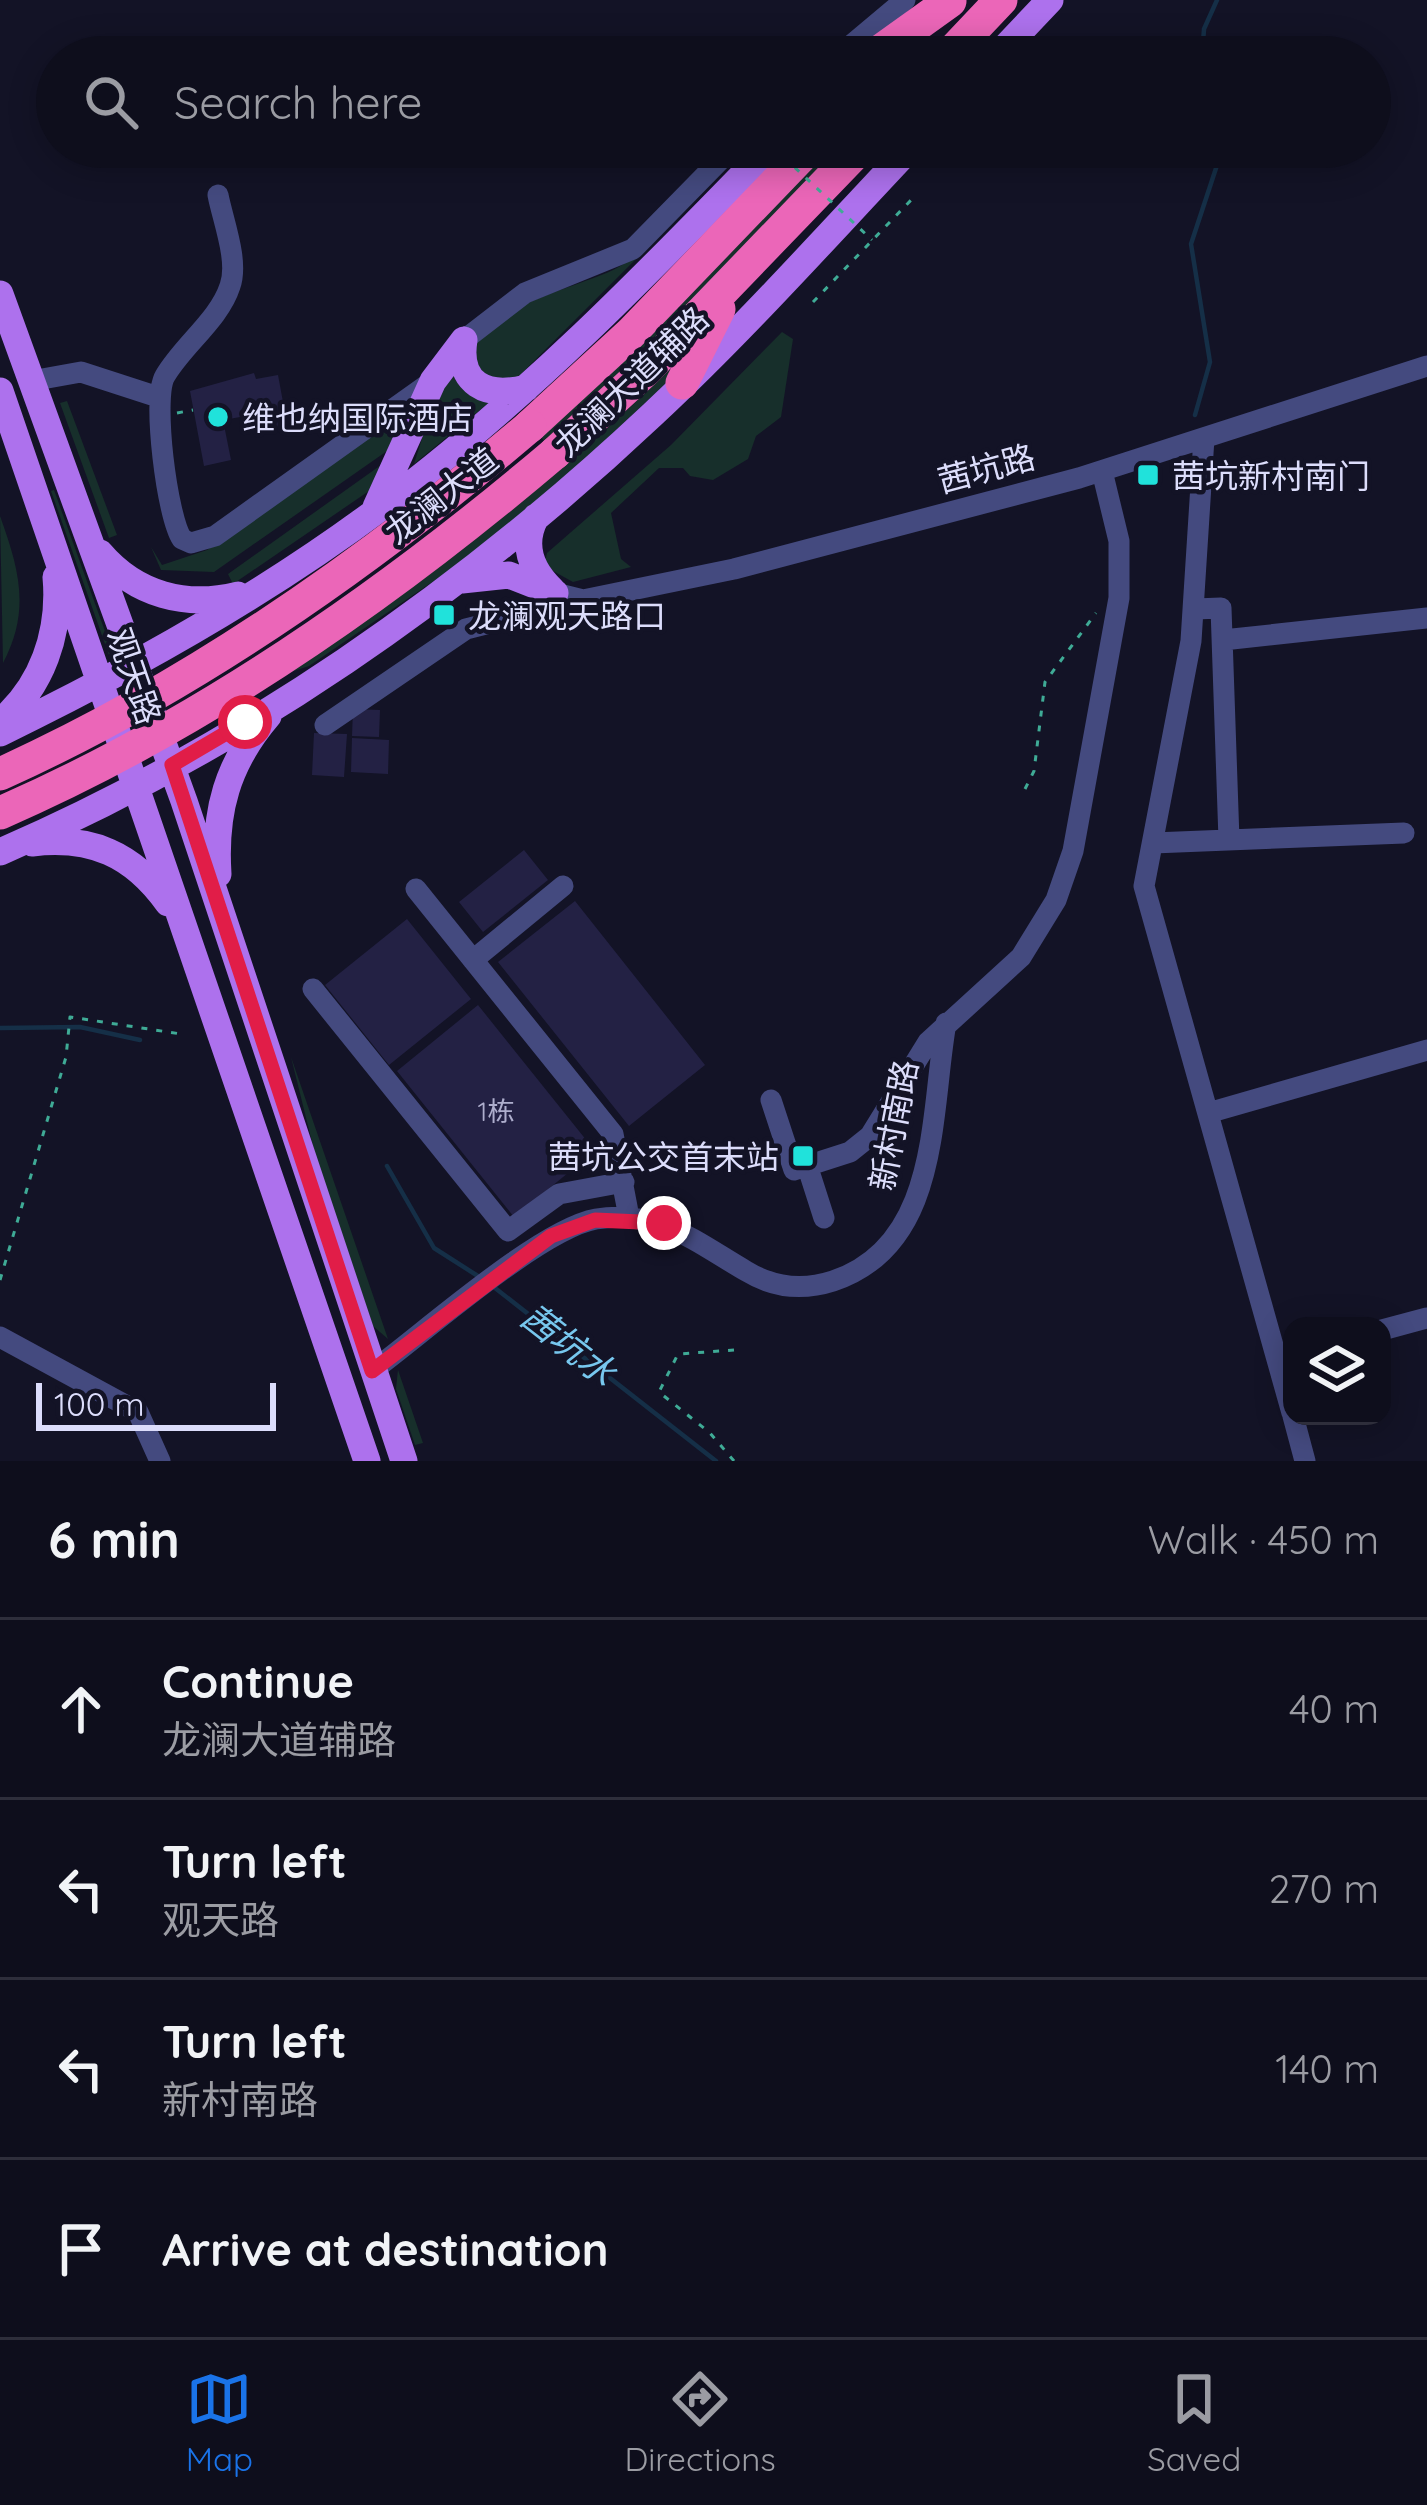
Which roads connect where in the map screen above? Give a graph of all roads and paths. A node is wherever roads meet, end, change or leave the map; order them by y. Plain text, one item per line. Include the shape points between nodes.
1 (905, 0) edge
2 (1000, 0) edge
3 (1050, 0) edge
4 (950, 1) edge
5 (850, 36) edge
6 (901, 36) edge
7 (916, 36) edge
8 (966, 36) edge
9 (1016, 36) edge
10 (712, 168) edge
11 (751, 168) edge
12 (790, 168) edge
13 (794, 168) edge
14 (841, 168) edge
15 (891, 168) edge
16 (218, 195) dead end
17 (912, 199) dead end
18 (872, 240) junction
19 (733, 283) junction
20 (0, 294) edge
21 (813, 302) dead end
22 (464, 340) junction
23 (1427, 366) edge
24 (433, 381) junction
25 (32, 382) junction
26 (682, 383) junction
27 (526, 388) junction
28 (0, 391) edge
29 (158, 397) junction
30 (1204, 438) junction
31 (1102, 471) junction
32 (370, 515) junction
33 (536, 518) junction
34 (52, 544) junction
35 (92, 544) junction
36 (445, 589) junction
37 (256, 590) junction
38 (569, 596) junction
39 (1195, 609) junction
40 (1107, 610) junction
41 (1427, 618) edge
42 (1222, 640) junction
43 (135, 667) junction
44 (318, 677) junction
45 (100, 685) junction
46 (288, 696) junction
47 (0, 722) edge
48 (325, 725) dead end
49 (0, 733) edge
50 (172, 765) junction
51 (0, 775) edge
52 (135, 786) junction
53 (1025, 789) dead end
54 (0, 813) edge
55 (1404, 832) dead end
56 (1229, 840) junction
57 (1153, 843) junction
58 (2, 846) edge
59 (563, 886) dead end
60 (416, 889) dead end
61 (226, 931) junction
62 (184, 933) junction
63 (473, 960) junction
64 (313, 989) dead end
65 (946, 1022) junction
66 (181, 1034) dead end
67 (1427, 1050) edge
68 (771, 1100) dead end
69 (1208, 1113) junction
70 (807, 1166) junction
71 (624, 1182) junction
72 (628, 1217) junction
73 (824, 1219) dead end
74 (0, 1280) edge
75 (1427, 1318) edge
76 (1391, 1328) edge
77 (0, 1336) edge
78 (734, 1350) dead end
79 (1283, 1352) edge
80 (372, 1371) junction
81 (1295, 1425) edge
82 (160, 1461) edge
83 (367, 1461) edge
84 (404, 1461) edge
85 (734, 1461) edge
86 (1306, 1461) edge

1 - 5 street
2 - 8 highway
3 - 9 main road
4 - 6 highway
4 - 7 highway
10 - 22 street via 633,249 525,293
11 - 27 main road, 龙澜大道辅路
12 - 51 highway, 龙澜大道, bridge via 631,333 406,528 177,682
13 - 18 path, bridge
14 - 19 highway, 龙澜大道
15 - 26 main road, 龙澜大道辅路
16 - 29 street via 230,288 166,374
17 - 18 path
18 - 21 path
19 - 26 highway
19 - 54 highway, 龙澜大道, bridge via 555,453 400,578 235,688
20 - 25 main road
22 - 24 main road
22 - 27 main road via 464,369 474,385 499,393
23 - 30 street, 茜坑路
24 - 29 street via 214,536 191,543 172,516
24 - 32 main road
25 - 29 street via 81,372
25 - 35 main road
26 - 33 main road, 龙澜大道辅路
27 - 32 main road, 龙澜大道辅路
28 - 34 main road, 观天路
30 - 31 street, 茜坑路
30 - 39 street
31 - 38 street, 茜坑路 via 734,569
31 - 40 street, 新村南路 via 1119,541
32 - 37 main road, 龙澜大道辅路
33 - 36 main road, 龙澜大道辅路
33 - 38 main road via 530,555
34 - 45 main road, 观天路
34 - 47 main road via 52,637 34,686
35 - 37 main road via 120,573 158,594 207,601
35 - 43 main road, 观天路
36 - 38 main road via 496,574
36 - 44 main road, 龙澜大道辅路
37 - 43 main road, 龙澜大道辅路
37 - 44 main road via 242,620 251,658 283,680
38 - 48 street, 茜坑路 via 466,629
39 - 42 street via 1222,608
39 - 57 street
40 - 53 path via 1045,682
40 - 65 street, 新村南路 via 1072,851 1057,900 1021,957
41 - 42 street
42 - 56 street
43 - 45 main road, 龙澜大道辅路
43 - 50 main road, 观天路
44 - 46 main road, 龙澜大道辅路
45 - 49 main road, 龙澜大道辅路
45 - 52 main road, 观天路
46 - 50 main road, 龙澜大道辅路
46 - 61 main road via 244,747 221,797 217,857
50 - 52 main road, 龙澜大道辅路
50 - 61 main road, 观天路
51 - 58 main road via 12,803
52 - 58 main road, 龙澜大道辅路
52 - 62 main road, 观天路
55 - 56 street
56 - 57 street
57 - 69 street via 1144,886
58 - 62 main road via 66,840 114,852 156,887
59 - 63 street
60 - 63 street
61 - 80 main road, 观天路
62 - 83 main road, 观天路
63 - 71 street via 614,1134
64 - 71 street via 508,1232 560,1194
65 - 70 street via 870,1136
65 - 72 street, 新村南路 via 919,1192 898,1234 870,1263 819,1285 784,1287 681,1231
66 - 74 path via 70,1019
67 - 69 street
68 - 70 street via 794,1170
69 - 79 street
70 - 73 street
71 - 72 street
72 - 80 street, 新村南路 via 568,1227
75 - 76 street
77 - 82 street via 138,1412
78 - 85 path via 678,1354 659,1392
80 - 84 main road, 观天路
81 - 86 street

